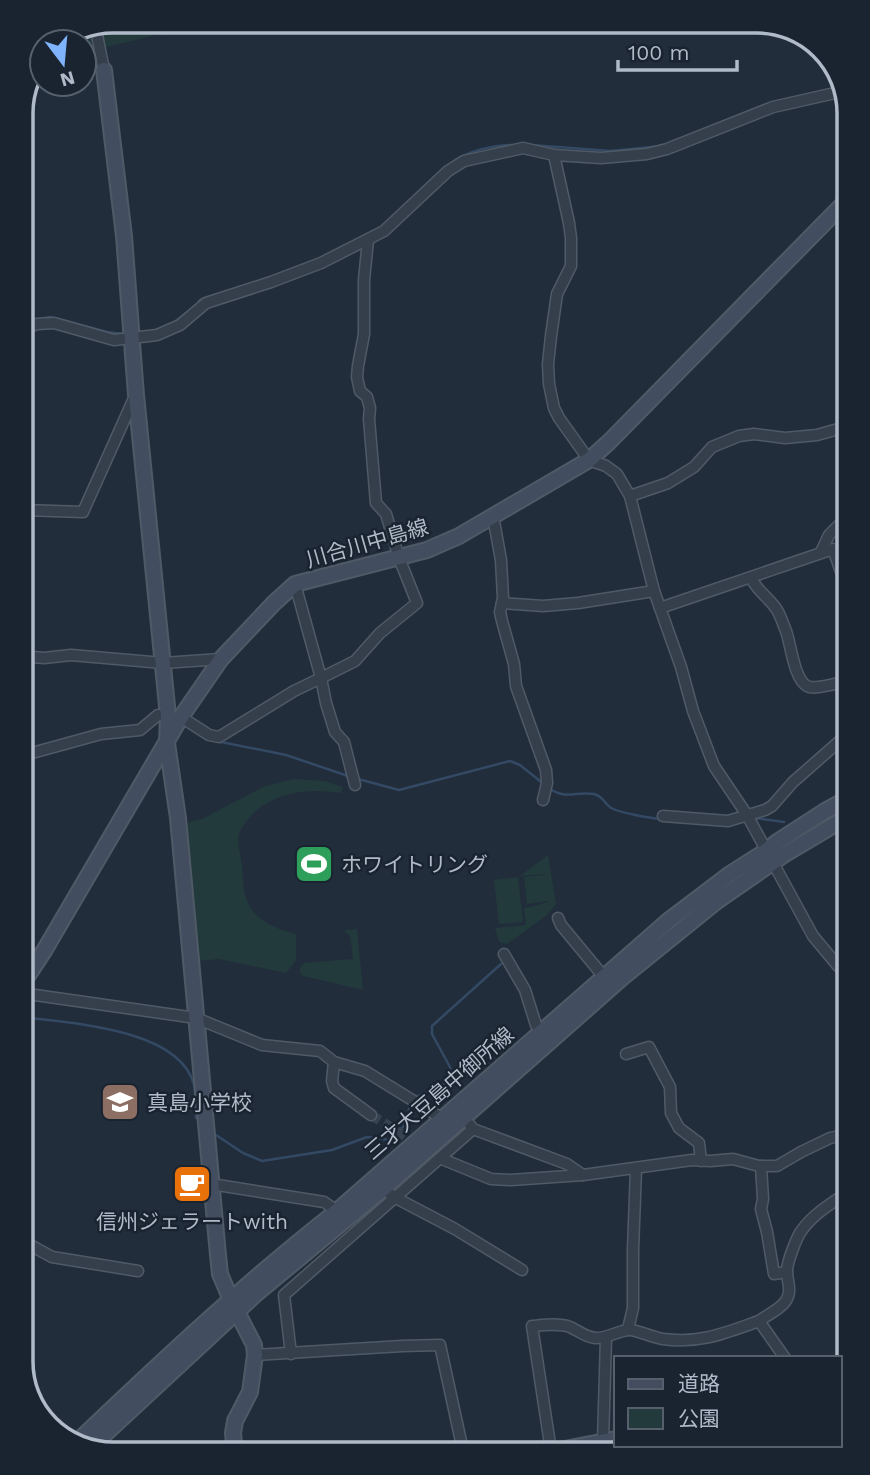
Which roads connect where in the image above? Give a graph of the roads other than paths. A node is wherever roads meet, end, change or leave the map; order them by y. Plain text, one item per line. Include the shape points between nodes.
1 (98, 40) edge
2 (104, 70) joint
3 (833, 93) edge
4 (554, 155) junction
5 (837, 210) edge
6 (368, 240) junction
7 (33, 326) edge
8 (132, 339) junction
9 (135, 395) junction
10 (837, 429) edge
11 (589, 460) junction
12 (630, 496) junction
13 (33, 510) edge
14 (494, 516) junction
15 (837, 527) edge
16 (821, 552) junction
17 (399, 558) junction
18 (837, 560) edge
19 (751, 578) junction
20 (295, 584) junction
21 (654, 591) junction
22 (502, 603) junction
23 (660, 608) junction
24 (33, 657) edge
25 (221, 659) junction
26 (163, 663) junction
27 (321, 678) junction
28 (837, 683) edge
29 (175, 716) junction
30 (837, 742) edge
31 (166, 743) junction
32 (33, 753) edge
33 (354, 781) dead end
34 (545, 791) dead end
35 (837, 805) edge
36 (747, 815) junction
37 (663, 816) dead end
38 (837, 823) edge
39 (770, 857) junction
40 (558, 918) dead end
41 (504, 954) dead end
42 (837, 965) edge
43 (33, 968) edge
44 (604, 977) junction
45 (33, 995) edge
46 (196, 1018) junction
47 (542, 1031) junction
48 (626, 1054) dead end
49 (334, 1062) junction
50 (371, 1115) tunnel mouth
51 (443, 1119) junction
52 (468, 1123) junction
53 (837, 1137) edge
54 (442, 1159) dead end
55 (701, 1161) junction
56 (761, 1166) junction
57 (636, 1169) junction
58 (583, 1175) junction
59 (211, 1184) junction
60 (389, 1192) junction
61 (837, 1200) edge
62 (337, 1211) junction
63 (33, 1247) edge
64 (522, 1270) dead end
65 (138, 1271) dead end
66 (787, 1272) junction
67 (234, 1306) junction
68 (758, 1321) junction
69 (628, 1329) junction
70 (606, 1338) junction
71 (290, 1353) junction
72 (255, 1355) junction
73 (784, 1356) edge
74 (84, 1435) edge
75 (98, 1440) edge
76 (610, 1440) edge
77 (233, 1442) edge
78 (462, 1442) edge
79 (544, 1442) edge

1 - 2 street
2 - 8 main road
3 - 4 street via 773,107 647,154 601,158
4 - 6 street via 523,148 464,161
4 - 11 street via 569,223 571,266 557,294 549,384 559,418
5 - 11 main road, 川合川中島線
6 - 8 street via 321,263 206,303 180,325 157,335
6 - 17 street via 358,377 370,408 376,503 386,514
7 - 8 street via 54,323 114,340
8 - 9 main road
9 - 13 street via 83,512
9 - 26 main road
10 - 12 street via 785,438 739,436 712,447 694,467 668,483
11 - 12 street via 617,474
11 - 14 main road, 川合川中島線
12 - 21 street
14 - 17 main road, 川合川中島線 via 449,541
14 - 22 street
15 - 16 street
16 - 18 street via 833,549
16 - 19 street
17 - 20 main road, 川合川中島線
17 - 27 street via 417,603 355,661
19 - 23 street
19 - 28 street via 776,607 798,675 806,686
20 - 25 main road, 川合川中島線
20 - 27 street
21 - 22 street via 543,606
21 - 23 street
22 - 34 street via 516,686 546,770
23 - 36 street via 714,766
24 - 26 street
25 - 26 street
25 - 29 main road, 川合川中島線
26 - 29 main road
27 - 29 street via 219,737
27 - 33 street
29 - 31 main road, 川合川中島線
29 - 32 street via 158,715 140,730 101,734
30 - 36 street via 772,806
31 - 43 main road, 川合川中島線
31 - 46 main road via 178,818
35 - 39 main road, 三才大豆島中御所線 via 777,842
36 - 37 street via 728,821
36 - 39 street
38 - 39 main road, 三才大豆島中御所線 via 785,854
39 - 42 street via 813,936
39 - 44 main road, 三才大豆島中御所線 via 730,874
39 - 52 main road, 三才大豆島中御所線 via 623,977
40 - 44 street
41 - 47 street via 526,990
44 - 47 main road, 三才大豆島中御所線
45 - 46 street
46 - 49 street via 262,1045 320,1051
46 - 59 main road
47 - 51 main road, 三才大豆島中御所線
48 - 55 street via 649,1047 670,1087 671,1113 679,1128 699,1143
49 - 50 street via 334,1088
49 - 51 street via 365,1071
51 - 62 main road, 三才大豆島中御所線
52 - 58 street
52 - 60 main road, 三才大豆島中御所線
53 - 56 street via 777,1166
54 - 58 street via 491,1179
55 - 56 street via 733,1159
55 - 57 street
56 - 66 street via 761,1209 774,1274
57 - 58 street
57 - 69 street via 633,1308
59 - 62 street via 324,1202
59 - 67 main road via 220,1274
60 - 64 street
60 - 67 main road, 三才大豆島中御所線
60 - 71 street via 284,1295
61 - 66 street via 801,1231
62 - 67 main road, 三才大豆島中御所線 via 286,1250
63 - 65 street via 52,1257
66 - 68 street via 791,1290 787,1300
67 - 72 main road
67 - 74 main road, 三才大豆島中御所線 via 143,1379
67 - 75 main road, 三才大豆島中御所線
68 - 69 street via 694,1341
68 - 73 street
69 - 70 street
70 - 76 street
70 - 79 street via 592,1338 572,1328 532,1326
71 - 72 street
71 - 78 street via 440,1345
72 - 77 main road via 250,1392 235,1421

